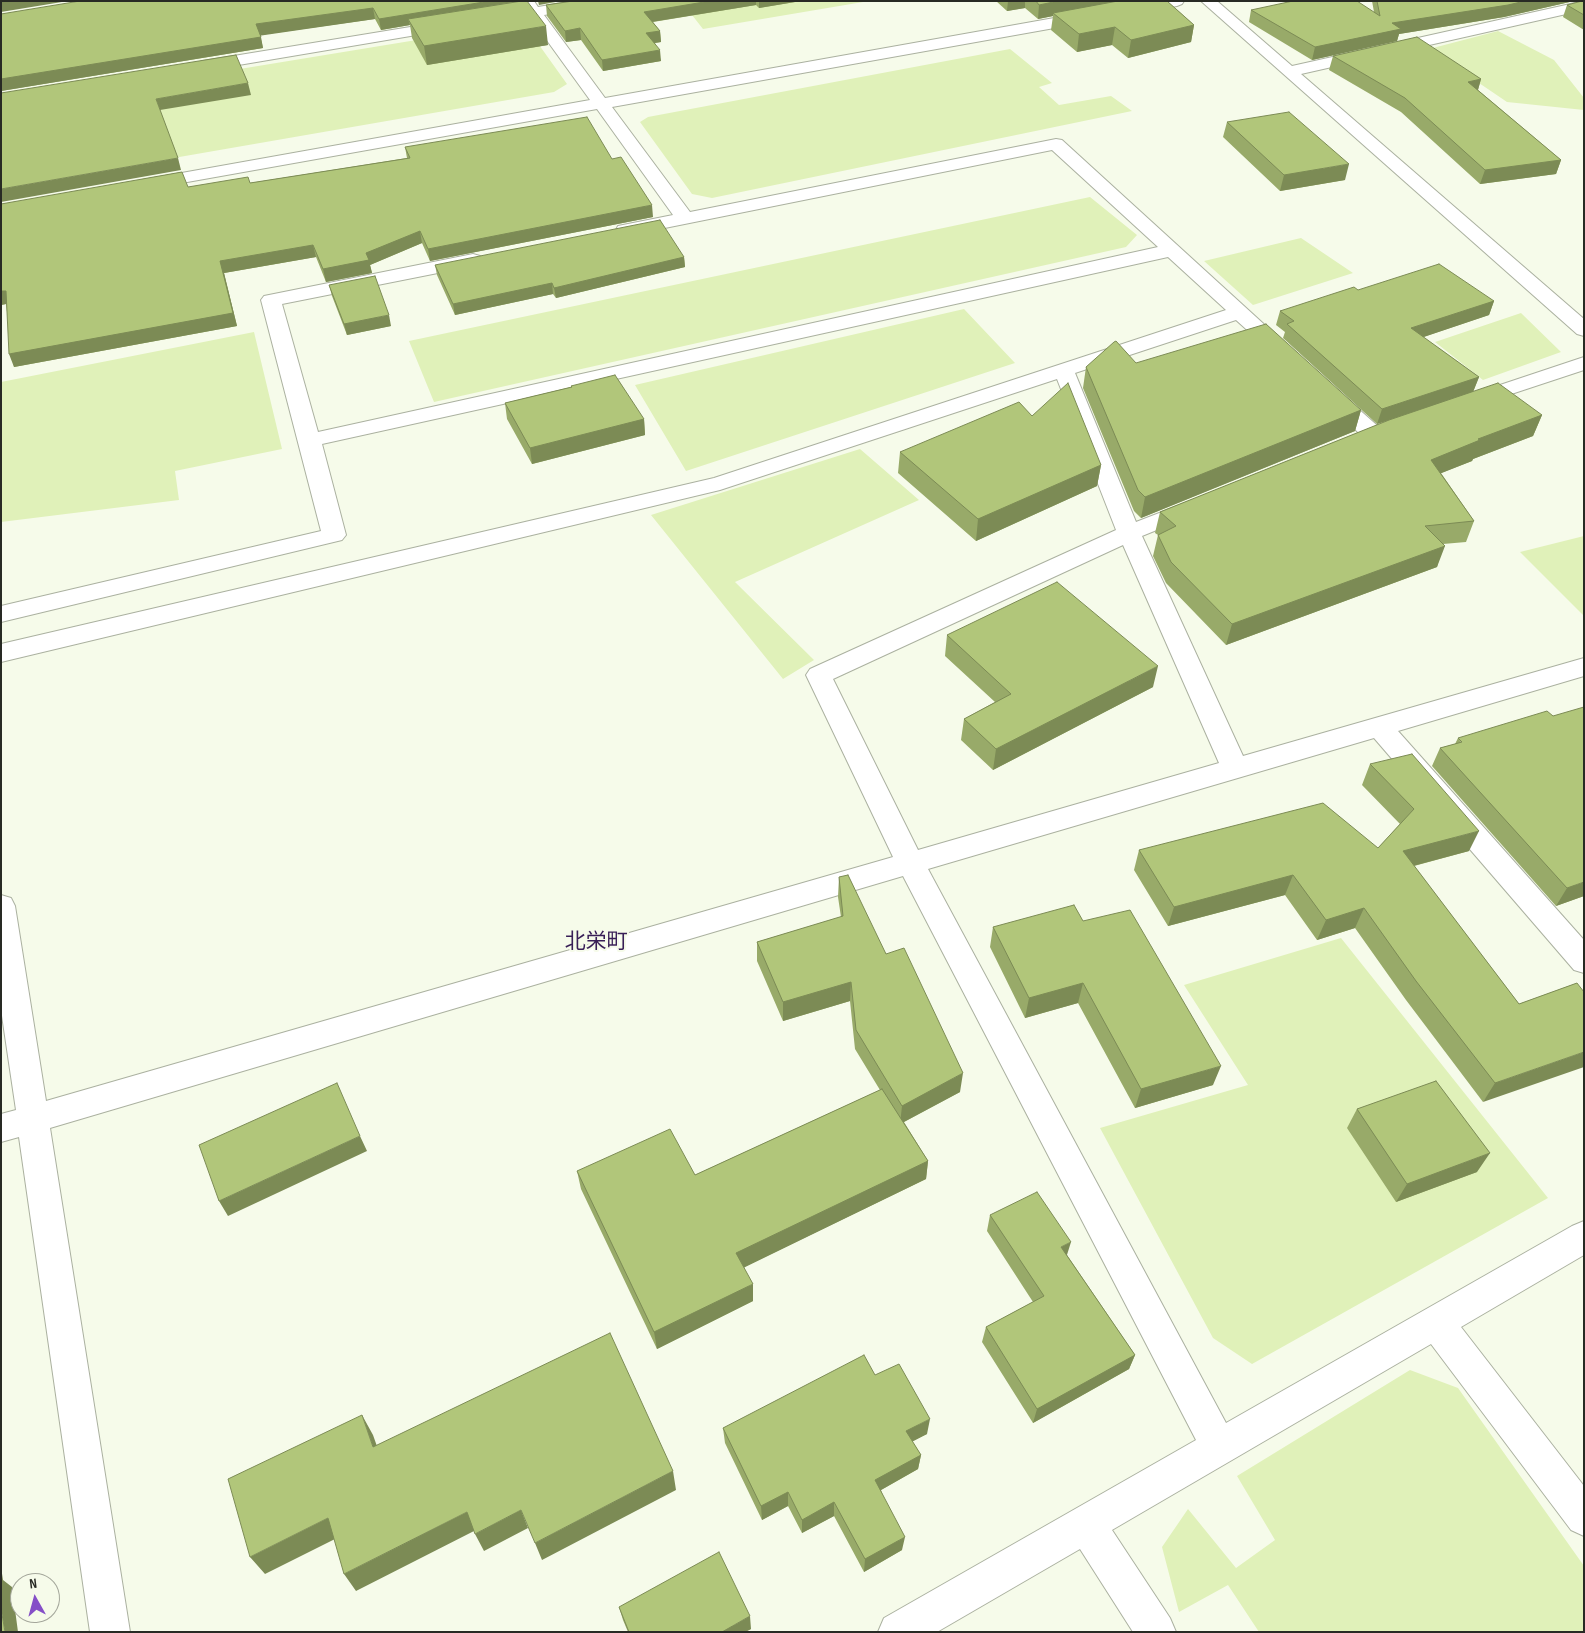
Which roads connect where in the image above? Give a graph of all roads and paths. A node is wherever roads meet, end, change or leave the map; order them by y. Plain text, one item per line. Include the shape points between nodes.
1 (603, 1) edge
2 (1177, 1) edge
3 (1208, 1) edge
4 (1584, 5) edge
5 (530, 7) edge
6 (484, 20) edge
7 (465, 24) edge
8 (189, 68) edge
9 (1288, 72) junction
10 (600, 104) junction
11 (129, 187) edge
12 (685, 218) junction
13 (608, 233) edge
14 (1172, 250) junction
15 (493, 256) edge
16 (1239, 312) junction
17 (1584, 330) edge
18 (1296, 363) edge
19 (1584, 363) edge
20 (1064, 370) junction
21 (1317, 382) edge
22 (1446, 409) edge
23 (1400, 425) edge
24 (1373, 434) junction
25 (310, 440) junction
26 (1346, 445) edge
27 (1219, 496) edge
28 (1129, 533) junction
29 (1, 614) edge
30 (1, 654) edge
31 (1584, 667) edge
32 (1379, 726) junction
33 (1235, 769) junction
34 (910, 864) junction
35 (1, 906) edge
36 (1584, 961) edge
37 (33, 1118) junction
38 (1, 1128) edge
39 (1584, 1237) edge
40 (1436, 1322) junction
41 (1220, 1447) junction
42 (1584, 1517) edge
43 (1086, 1524) junction
44 (110, 1632) edge
45 (898, 1632) edge
46 (1156, 1632) edge

1 - 5 street
2 - 10 street
3 - 9 street
4 - 9 street
5 - 6 street
5 - 10 street
7 - 8 street
9 - 17 street
10 - 11 street
10 - 12 street
12 - 13 street
12 - 14 street via 1056,144
14 - 16 street
14 - 25 street
15 - 25 street via 271,300
16 - 18 street
16 - 20 street
19 - 22 street
20 - 28 street
20 - 30 street via 720,483
21 - 24 street
23 - 24 street
24 - 26 street
25 - 29 street via 334,535
27 - 28 street
28 - 33 street
28 - 34 street via 819,676
31 - 32 street
32 - 33 street
32 - 36 street
33 - 34 street
34 - 37 street
34 - 41 street
35 - 37 street
37 - 38 street
37 - 44 street
39 - 40 street
40 - 41 street
40 - 42 street
41 - 43 street
43 - 45 street
43 - 46 street

